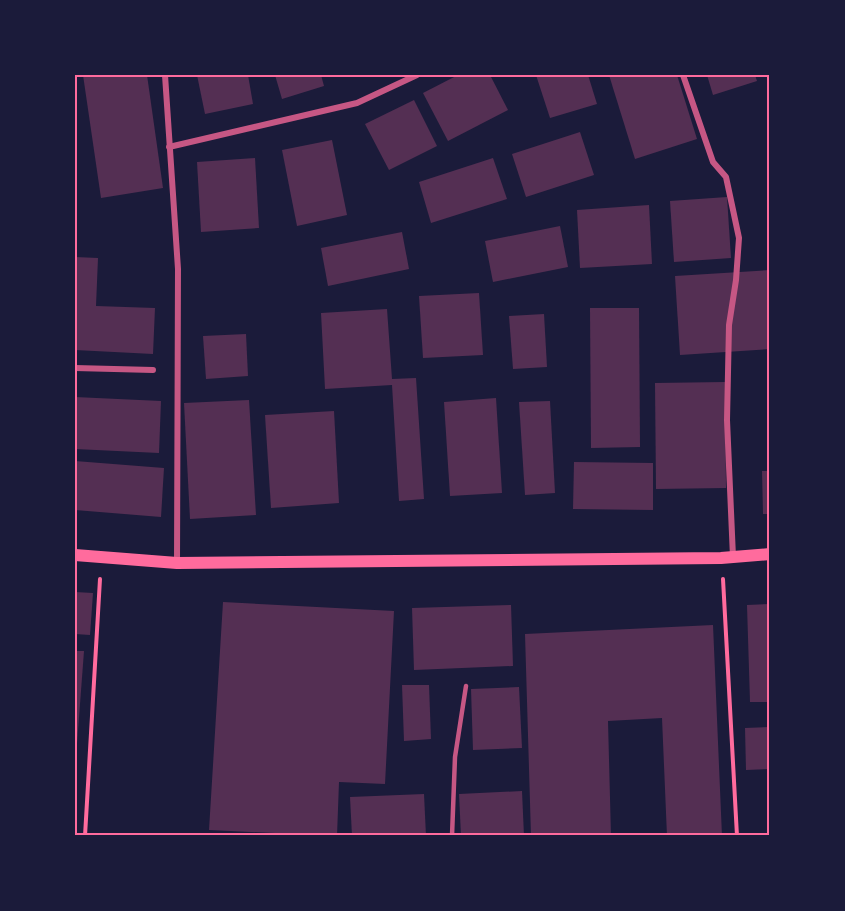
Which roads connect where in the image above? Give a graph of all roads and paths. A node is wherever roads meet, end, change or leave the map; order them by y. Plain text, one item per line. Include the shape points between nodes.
1 (165, 75) edge
2 (417, 75) edge
3 (683, 75) edge
4 (169, 147) junction
5 (75, 368) edge
6 (153, 370) dead end
7 (770, 554) edge
8 (75, 555) edge
9 (102, 557) junction
10 (727, 557) junction
11 (177, 563) junction
12 (466, 686) dead end
13 (85, 836) edge
14 (452, 836) edge
15 (737, 836) edge

1 - 4 street
2 - 4 street via 357,103
3 - 10 street via 713,162 726,177 739,238 729,325
4 - 11 street via 178,269
5 - 6 street
7 - 10 main road
8 - 9 main road
9 - 11 main road
9 - 13 path
10 - 11 main road
10 - 15 path
12 - 14 lane via 455,757

